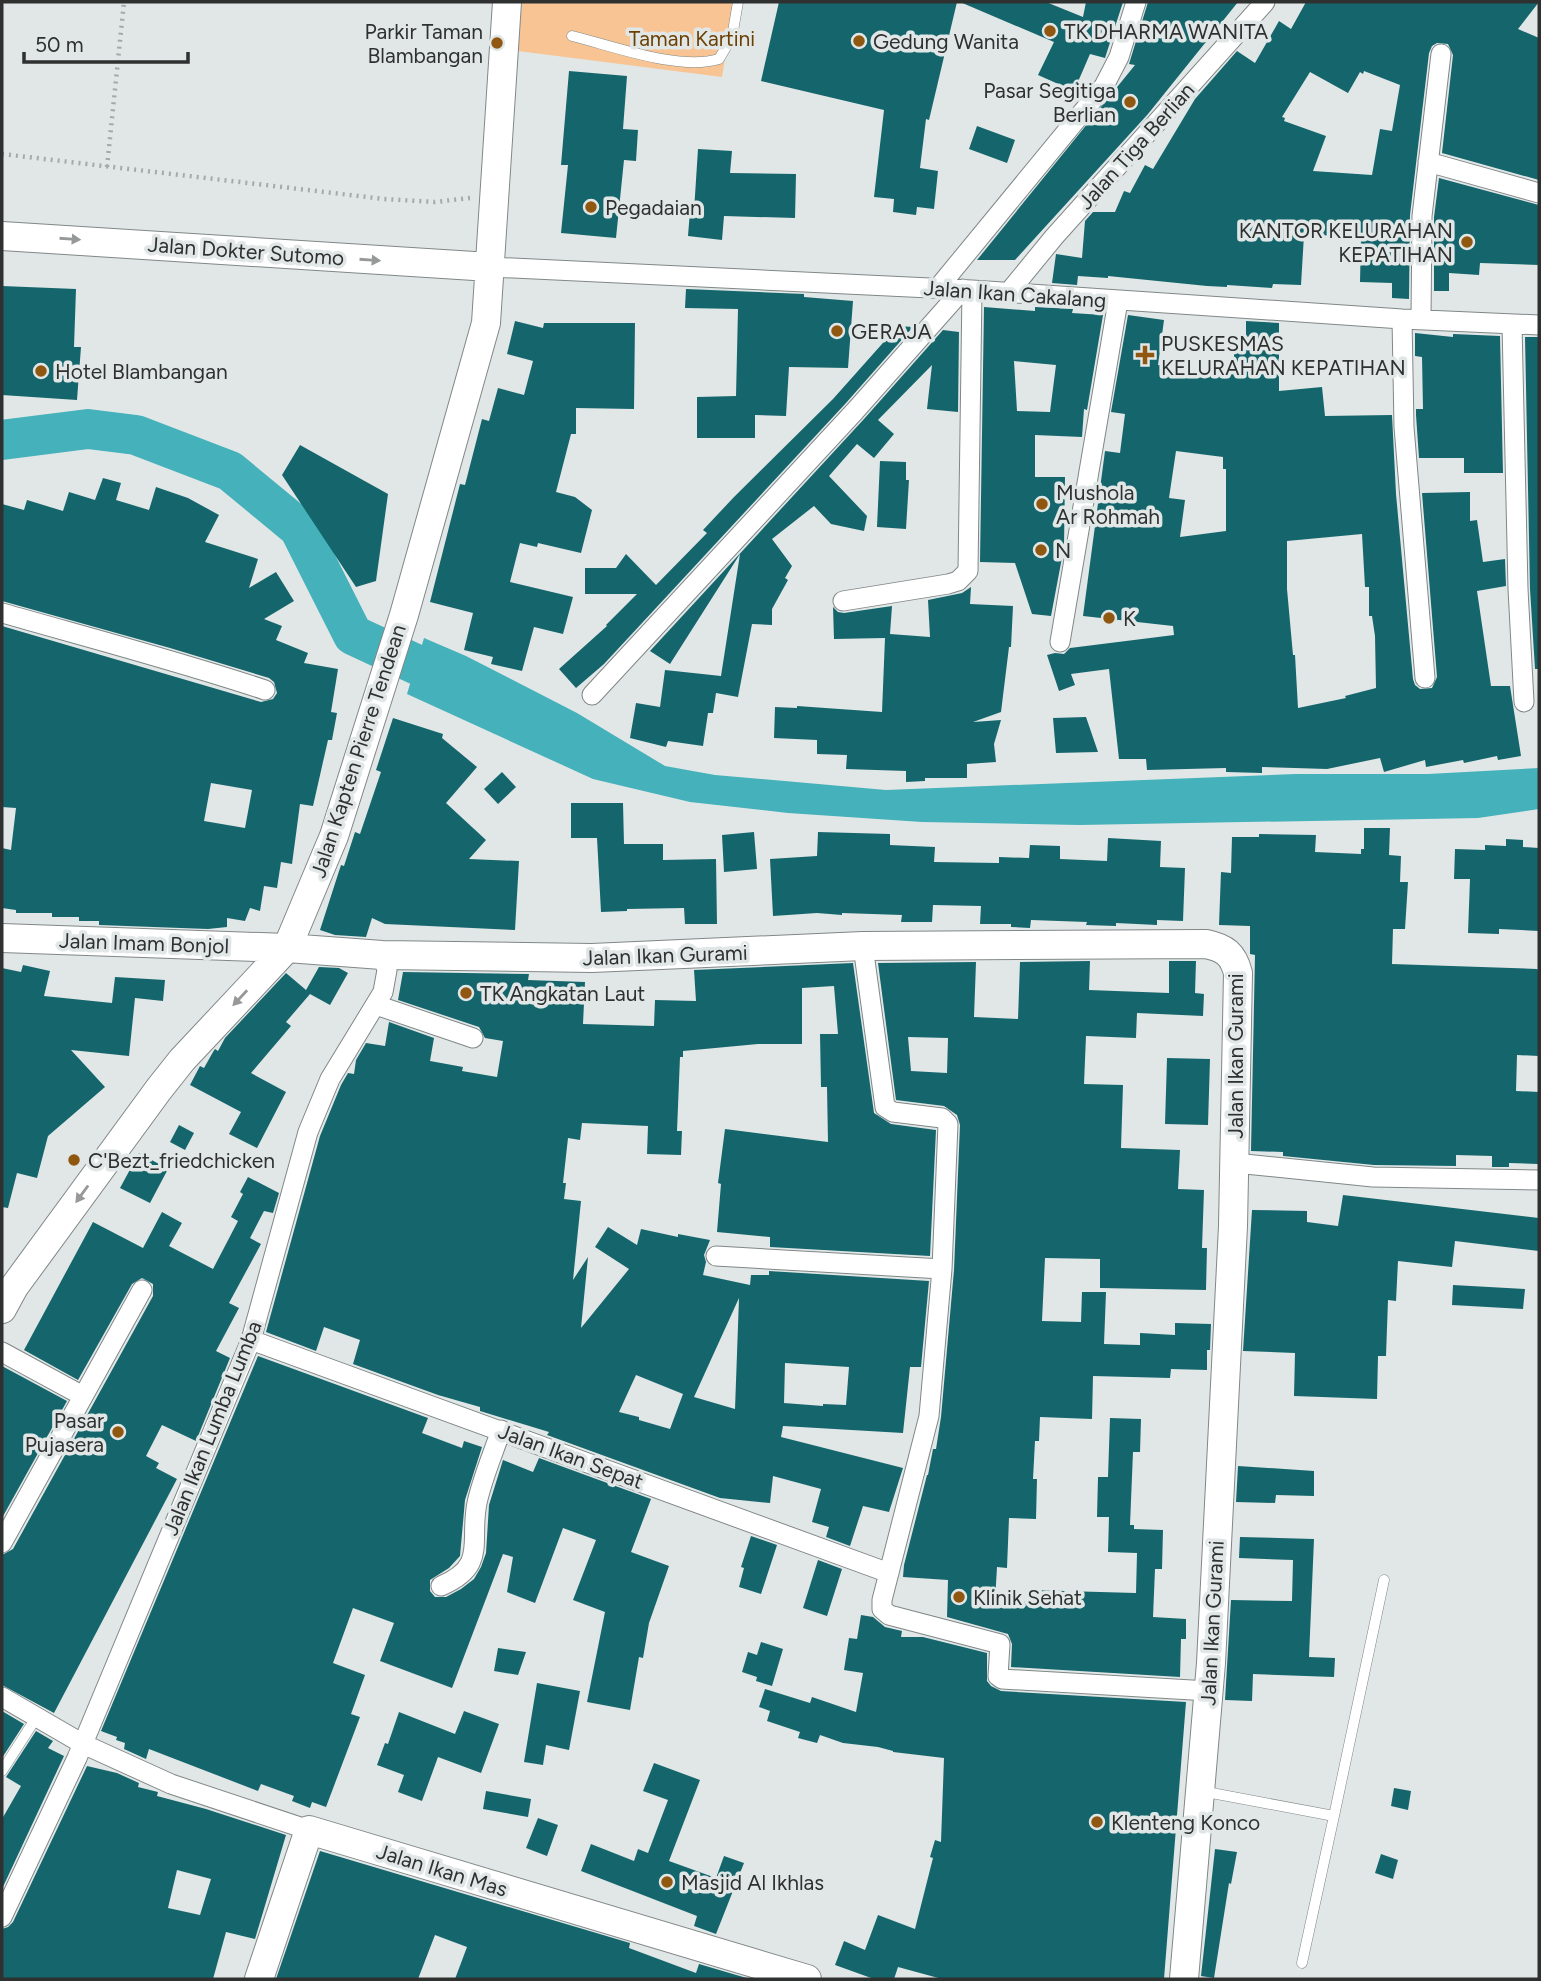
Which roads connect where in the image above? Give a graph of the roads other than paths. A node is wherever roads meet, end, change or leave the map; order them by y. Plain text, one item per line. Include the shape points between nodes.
1 (507, 2) edge
2 (738, 2) edge
3 (1136, 2) edge
4 (1265, 2) edge
5 (572, 36) dead end
6 (1441, 54) dead end
7 (1428, 162) junction
8 (1539, 193) edge
9 (2, 236) edge
10 (490, 267) junction
11 (938, 288) junction
12 (967, 289) junction
13 (1009, 292) junction
14 (1118, 301) junction
15 (1412, 320) junction
16 (1512, 325) junction
17 (1539, 325) edge
18 (843, 601) dead end
19 (2, 613) edge
20 (1060, 642) dead end
21 (1424, 678) dead end
22 (265, 690) dead end
23 (592, 695) dead end
24 (1524, 702) dead end
25 (2, 938) edge
26 (863, 946) junction
27 (287, 948) junction
28 (382, 955) junction
29 (376, 1005) junction
30 (473, 1038) dead end
31 (1235, 1163) junction
32 (1539, 1180) edge
33 (716, 1256) dead end
34 (942, 1269) junction
35 (142, 1290) dead end
36 (6, 1293) edge
37 (251, 1340) junction
38 (2, 1352) edge
39 (83, 1396) junction
40 (500, 1430) junction
41 (2, 1543) edge
42 (889, 1573) junction
43 (1384, 1580) dead end
44 (441, 1586) dead end
45 (1209, 1691) junction
46 (2, 1697) edge
47 (36, 1718) junction
48 (83, 1744) junction
49 (2, 1771) edge
50 (1200, 1791) junction
51 (1334, 1816) junction
52 (309, 1830) junction
53 (2, 1917) edge
54 (1302, 1964) dead end
55 (259, 1979) edge
56 (807, 1979) edge
57 (1184, 1979) edge

1 - 10 main road, Jalan Kapten Pierre Tendean
2 - 5 lane via 732,37 719,59 705,63 679,62
3 - 11 street via 1119,57 1104,86
4 - 13 street, Jalan Tiga Berlian
6 - 7 street
7 - 8 street
7 - 15 street
9 -> 10 main road, Jalan Dokter Sutomo
10 - 11 street, Jalan Ikan Cakalang
10 - 27 main road, Jalan Kapten Pierre Tendean via 486,323 404,615 334,836
11 - 12 street, Jalan Ikan Cakalang
12 - 13 street, Jalan Ikan Cakalang
12 - 18 street via 968,571 948,584
12 - 23 street
13 - 14 street, Jalan Ikan Cakalang
14 - 15 street, Jalan Ikan Cakalang
14 - 20 street
15 - 16 street, Jalan Ikan Cakalang
15 - 21 street via 1404,427
16 - 17 street, Jalan Ikan Cakalang
16 - 24 street
19 - 22 street
25 - 27 main road, Jalan Imam Bonjol
26 - 28 main road, Jalan Ikan Gurami via 592,958
26 - 31 main road, Jalan Ikan Gurami via 1206,944 1229,952 1238,973
26 - 34 street via 885,1107 947,1121
27 - 28 main road, Jalan Ikan Gurami
27 -> 36 main road, Jalan Kapten Pierre Tendean via 167,1079
28 - 29 street, Jalan Ikan Lumba Lumba via 386,978
29 - 30 street
29 - 37 street, Jalan Ikan Lumba Lumba via 318,1104
31 - 32 street via 1373,1177
31 - 45 main road, Jalan Ikan Gurami
33 - 34 street
34 - 42 street via 928,1427
35 - 39 street
37 - 40 street, Jalan Ikan Sepat
37 - 48 street, Jalan Ikan Lumba Lumba
38 - 39 street
39 - 41 street
40 - 42 street, Jalan Ikan Sepat
40 - 44 street via 477,1503 473,1556 463,1575
42 - 45 street via 882,1609 889,1615 1000,1644 999,1678
43 - 51 lane
45 - 50 main road, Jalan Ikan Gurami
46 - 47 street, Jalan Ikan Mas
47 - 48 street, Jalan Ikan Mas
47 - 49 lane
48 - 52 street, Jalan Ikan Mas via 171,1784
48 - 53 street, Jalan Ikan Lumba Lumba
50 - 51 lane
50 - 57 main road, Jalan Ikan Gurami
51 - 54 lane
52 - 55 main road
52 - 56 main road, Jalan Ikan Mas

